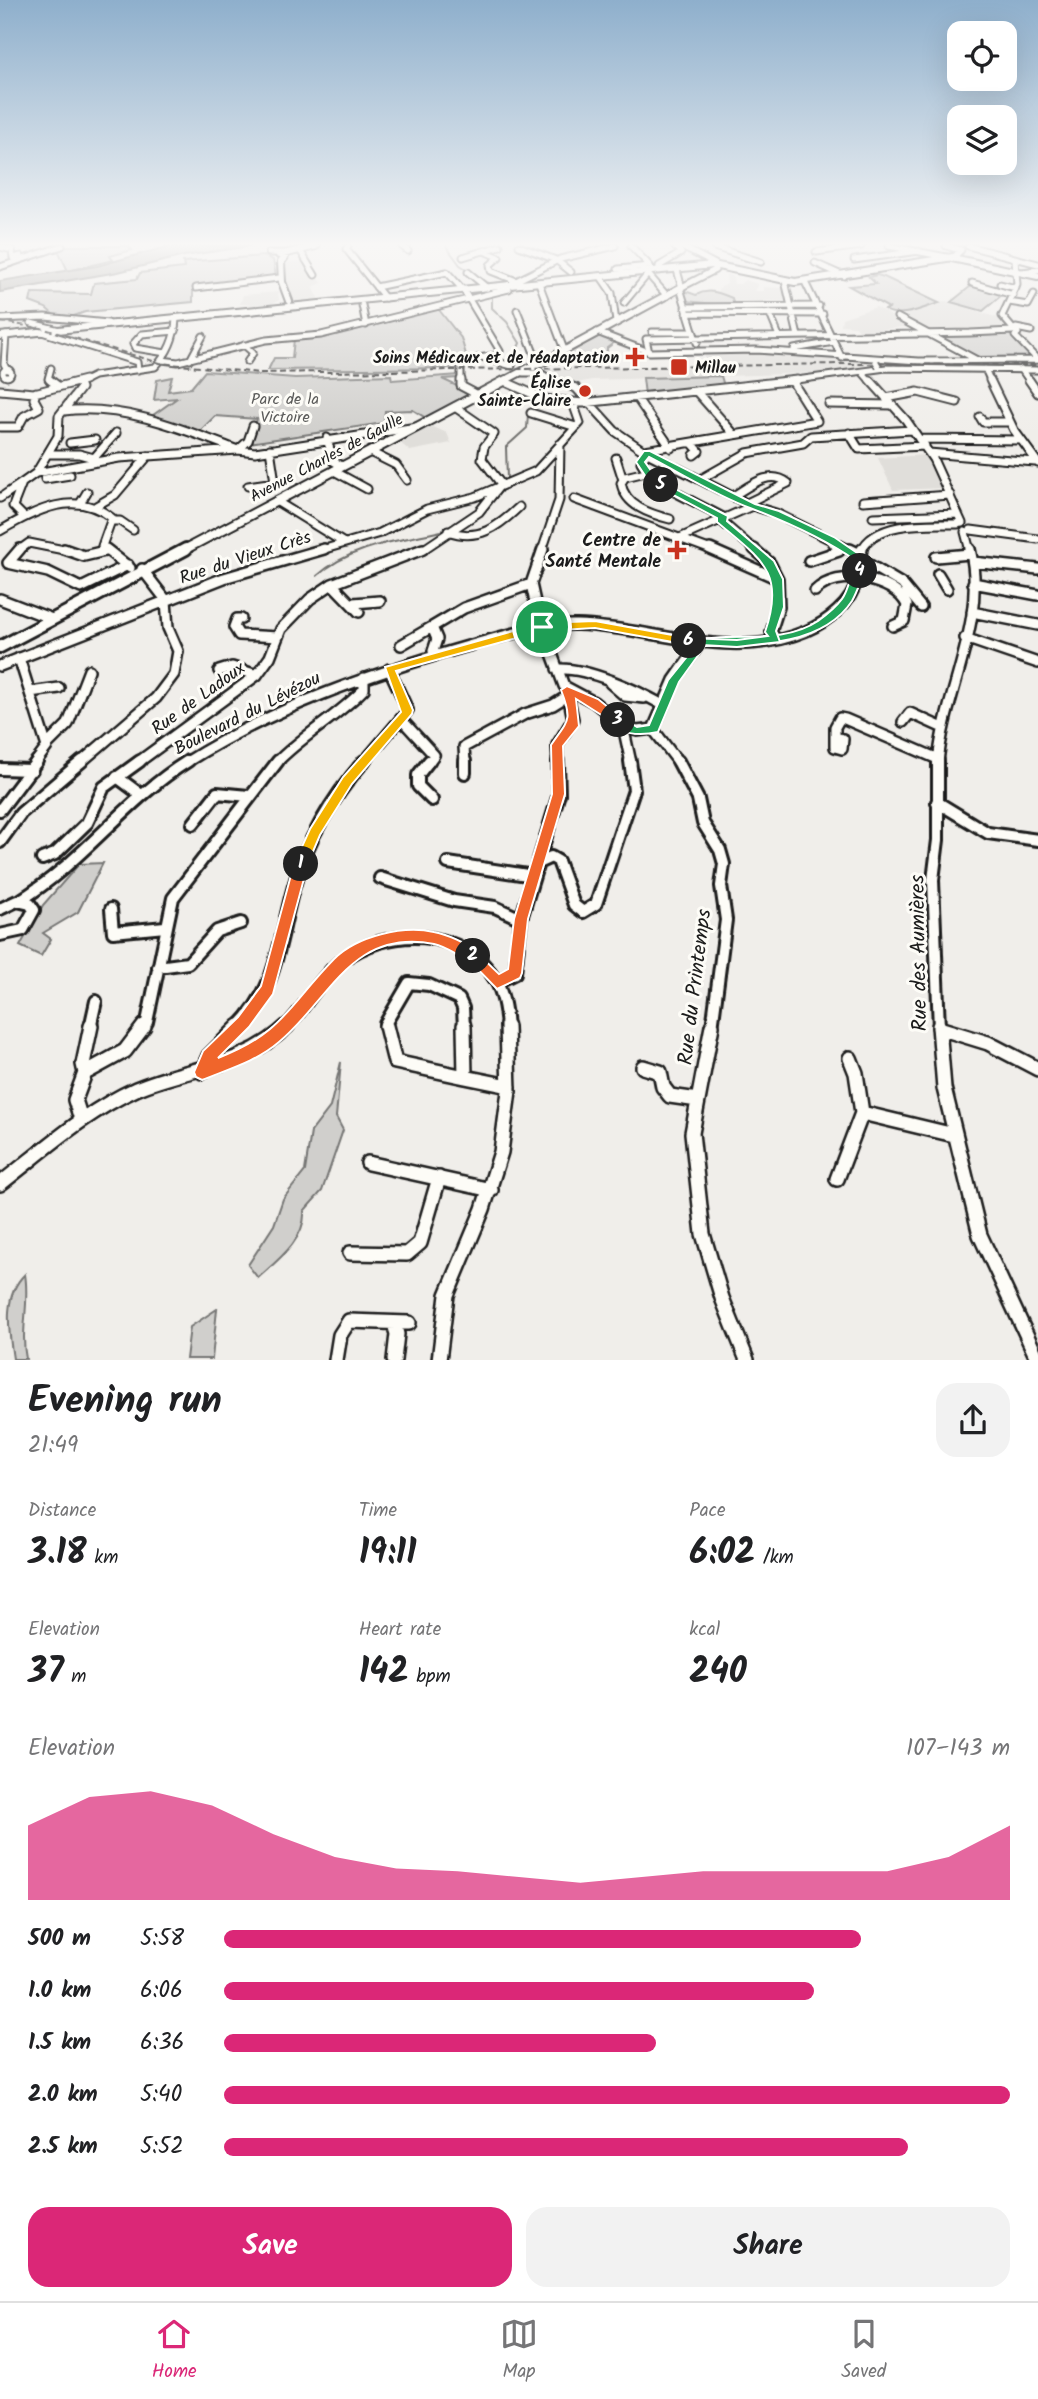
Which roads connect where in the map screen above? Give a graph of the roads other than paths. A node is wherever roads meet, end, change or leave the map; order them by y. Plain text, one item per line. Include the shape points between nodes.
1 (264, 309) edge
2 (362, 309) edge
3 (427, 309) edge
4 (474, 309) edge
5 (550, 309) edge
6 (615, 309) edge
7 (622, 309) edge
8 (640, 309) edge
9 (700, 309) edge
10 (768, 309) edge
11 (792, 309) edge
12 (821, 309) edge
13 (1005, 309) edge
14 (517, 310) dead end
15 (686, 310) junction
16 (770, 314) junction
17 (793, 314) junction
18 (823, 314) junction
19 (897, 317) dead end
20 (0, 319) edge
21 (176, 319) junction
22 (619, 320) junction
23 (31, 323) dead end
24 (109, 324) junction
25 (366, 325) junction
26 (60, 330) junction
27 (1021, 330) edge
28 (176, 331) junction
29 (42, 332) junction
30 (597, 332) junction
31 (652, 332) dead end
32 (923, 333) junction
33 (694, 335) junction
34 (3, 336) edge
35 (203, 336) dead end
36 (779, 336) junction
37 (798, 336) junction
38 (833, 339) junction
39 (244, 345) junction
40 (565, 348) junction
41 (794, 349) dead end
42 (696, 351) junction
43 (649, 352) junction
44 (253, 353) junction
45 (261, 354) dead end
46 (164, 356) junction
47 (482, 358) junction
48 (842, 358) junction
49 (190, 360) junction
50 (247, 362) dead end
51 (538, 363) junction
52 (1037, 363) edge
53 (877, 364) junction
54 (983, 365) junction
55 (512, 366) dead end
56 (51, 368) dead end
57 (1021, 369) junction
58 (138, 370) junction
59 (526, 371) junction
60 (5, 373) edge
61 (863, 373) junction
62 (22, 377) dead end
63 (792, 381) junction
64 (79, 383) junction
65 (503, 383) junction
66 (58, 386) junction
67 (0, 390) edge
68 (695, 391) junction
69 (36, 392) junction
70 (1038, 393) edge
71 (478, 395) junction
72 (636, 397) junction
73 (886, 398) junction
74 (589, 402) junction
75 (957, 402) dead end
76 (573, 403) junction
77 (830, 404) dead end
78 (893, 405) junction
79 (455, 407) junction
80 (64, 411) junction
81 (531, 413) dead end
82 (980, 417) dead end
83 (1010, 422) junction
84 (253, 426) dead end
85 (0, 427) edge
86 (417, 427) junction
87 (576, 427) junction
88 (912, 430) junction
89 (116, 433) dead end
90 (849, 433) junction
91 (734, 434) junction
92 (327, 438) junction
93 (919, 439) junction
94 (95, 440) dead end
95 (1021, 440) junction
96 (692, 443) junction
97 (559, 444) junction
98 (671, 448) junction
99 (270, 449) junction
100 (238, 450) junction
101 (927, 450) junction
102 (645, 451) junction
103 (370, 452) junction
104 (50, 454) dead end
105 (79, 454) junction
106 (694, 455) dead end
107 (148, 456) junction
108 (616, 458) dead end
109 (95, 460) junction
110 (1036, 463) edge
111 (338, 469) junction
112 (646, 472) junction
113 (36, 473) junction
114 (54, 474) junction
115 (70, 475) dead end
116 (701, 479) junction
117 (44, 480) dead end
118 (407, 480) dead end
119 (623, 480) junction
120 (22, 483) junction
121 (501, 484) junction
122 (248, 486) dead end
123 (367, 489) dead end
124 (87, 492) dead end
125 (735, 495) junction
126 (950, 495) junction
127 (0, 498) edge
128 (573, 499) dead end
129 (276, 501) junction
130 (81, 502) junction
131 (863, 502) dead end
132 (750, 504) junction
133 (96, 506) junction
134 (519, 507) dead end
135 (958, 514) junction
136 (24, 517) junction
137 (873, 517) dead end
138 (670, 519) dead end
139 (722, 519) junction
140 (113, 520) junction
141 (964, 528) junction
142 (133, 530) dead end
143 (0, 531) edge
144 (448, 531) junction
145 (992, 534) joint
146 (682, 537) junction
147 (1038, 539) edge
148 (833, 541) junction
149 (344, 543) junction
150 (105, 551) junction
151 (860, 557) junction
152 (936, 557) dead end
153 (972, 558) junction
154 (809, 561) dead end
155 (4, 563) edge
156 (1038, 569) edge
157 (138, 572) junction
158 (939, 573) dead end
159 (859, 576) junction
160 (778, 579) junction
161 (973, 583) junction
162 (332, 584) junction
163 (531, 584) junction
164 (947, 589) dead end
165 (815, 591) dead end
166 (1038, 595) edge
167 (0, 599) edge
168 (166, 600) junction
169 (380, 601) dead end
170 (353, 603) junction
171 (921, 607) dead end
172 (359, 612) dead end
173 (972, 612) junction
174 (52, 619) junction
175 (241, 619) dead end
176 (1038, 622) edge
177 (893, 626) dead end
178 (432, 627) junction
179 (542, 627) junction
180 (278, 637) junction
181 (965, 638) junction
182 (776, 639) junction
183 (700, 643) junction
184 (401, 645) dead end
185 (0, 646) edge
186 (433, 651) dead end
187 (19, 658) junction
188 (1038, 663) edge
189 (0, 666) edge
190 (389, 669) junction
191 (557, 669) junction
192 (89, 670) dead end
193 (219, 671) dead end
194 (257, 675) junction
195 (363, 678) junction
196 (59, 688) dead end
197 (30, 692) junction
198 (568, 692) junction
199 (663, 705) junction
200 (401, 719) junction
201 (902, 722) dead end
202 (623, 726) junction
203 (943, 728) junction
204 (653, 729) junction
205 (835, 737) dead end
206 (47, 746) junction
207 (938, 759) junction
208 (0, 769) edge
209 (32, 770) junction
210 (465, 773) dead end
211 (117, 777) junction
212 (140, 794) junction
213 (248, 796) junction
214 (432, 800) dead end
215 (937, 802) junction
216 (0, 810) edge
217 (193, 824) dead end
218 (1038, 841) edge
219 (0, 842) edge
220 (547, 854) junction
221 (42, 859) dead end
222 (448, 863) dead end
223 (534, 876) junction
224 (380, 878) dead end
225 (38, 891) junction
226 (0, 897) edge
227 (16, 901) junction
228 (32, 906) junction
229 (0, 909) edge
230 (111, 909) dead end
231 (521, 919) junction
232 (242, 923) dead end
233 (165, 928) junction
234 (0, 934) edge
235 (158, 967) junction
236 (497, 982) junction
237 (96, 1001) dead end
238 (939, 1028) junction
239 (850, 1058) dead end
240 (643, 1067) dead end
241 (1038, 1069) edge
242 (202, 1072) junction
243 (85, 1073) junction
244 (465, 1078) junction
245 (509, 1086) junction
246 (698, 1100) junction
247 (862, 1113) junction
248 (82, 1119) junction
249 (954, 1135) junction
250 (368, 1163) dead end
251 (439, 1178) junction
252 (837, 1179) dead end
253 (0, 1184) edge
254 (491, 1190) junction
255 (350, 1253) dead end
256 (336, 1360) edge
257 (394, 1360) edge
258 (439, 1360) edge
259 (747, 1360) edge
260 (1038, 1360) edge

1 - 21 main road
2 - 25 street
3 - 25 street
4 - 47 street via 500,351
5 - 40 street
6 - 22 street
7 - 22 street
8 - 22 main road
9 - 15 street
10 - 16 street
11 - 17 street
12 - 18 street
13 - 27 street via 1002,316
14 - 51 street
15 - 16 street
15 - 33 street
16 - 17 street
16 - 36 street
17 - 18 street
17 - 37 street
18 - 38 street
19 - 32 street
20 - 24 street via 45,317
21 - 24 main road
21 - 28 street
22 - 30 main road
23 - 26 street
24 - 26 main road
25 - 39 street
26 - 29 main road
27 - 32 street
27 - 52 street via 1015,336
28 - 46 street
28 - 46 street via 142,334 133,344
29 - 34 main road
29 - 58 street via 137,362
30 - 40 main road
30 - 43 street
31 - 33 street
32 - 38 street
32 - 54 street
33 - 36 street
33 - 42 street
33 - 43 street via 646,339
34 - 60 street
35 - 49 street
36 - 37 street
37 - 38 street
38 - 41 street
38 - 48 street
39 - 44 street
39 - 49 street
40 - 51 main road
42 - 43 street
42 - 48 street via 756,350
44 - 45 street
44 - 50 street
46 - 49 street
46 - 58 street via 155,367
47 - 55 street
47 - 71 street via 461,361 461,386
48 - 53 street
51 - 59 main road, Avenue Charles de Gaulle
51 - 65 main road
52 - 54 street
52 - 57 street
53 - 54 street
53 - 54 street via 899,368
53 - 61 street
54 - 57 street
54 - 83 street
56 - 66 street via 48,379
57 - 70 street
58 - 64 street via 94,376
59 - 65 main road, Avenue Charles de Gaulle
59 - 74 street via 571,386
60 - 62 street
61 - 63 street
61 - 73 street, Rue des Aumières
63 - 68 street
63 - 91 street via 817,421
64 - 66 street
64 - 80 street
65 - 71 main road, Avenue Charles de Gaulle
65 - 76 street via 540,398
66 - 69 street
67 - 69 street
68 - 72 street
68 - 91 street
69 - 85 street via 34,399 40,407 13,428
71 - 79 main road, Avenue Charles de Gaulle
72 - 74 street
72 - 98 street
73 - 75 street via 918,392
73 - 78 street, Rue des Aumières
74 - 76 street
74 - 102 street via 615,431
76 - 87 street via 580,423
77 - 78 street
78 - 88 street, Rue des Aumières
79 - 86 main road, Avenue Charles de Gaulle
79 - 121 street via 494,434 482,459
80 - 100 street via 93,408 135,415
80 - 113 street via 58,421 58,436
81 - 87 street
82 - 83 street via 983,422
83 - 95 street
84 - 100 street via 248,441
86 - 92 street
86 - 103 main road, Avenue Charles de Gaulle
87 - 97 street, Rue du Vieux Crès
88 - 90 street
88 - 93 street, Rue des Aumières
89 - 109 street
90 - 101 street via 859,449
90 - 116 street via 811,436 807,442 747,453
91 - 96 street
92 - 99 street
92 - 111 street
93 - 95 street
93 - 101 street, Rue des Aumières
94 - 105 street via 74,443
95 - 110 street
96 - 98 street
96 - 106 street via 699,451
97 - 121 street, Rue du Vieux Crès via 536,471
97 - 163 street via 559,500
98 - 102 street
99 - 100 street
99 - 122 street via 275,482
100 - 107 street
101 - 110 street via 981,465 1001,457
101 - 126 street, Rue des Aumières
102 - 112 street via 641,462
102 - 116 street
103 - 111 main road, Avenue Charles de Gaulle
103 - 118 street via 396,465
104 - 105 street
105 - 109 street
107 - 109 street
107 - 133 street via 115,495
108 - 119 street
109 - 114 street
111 - 123 street
111 - 129 main road, Avenue Charles de Gaulle
112 - 119 street
112 - 139 street via 653,481
113 - 114 street
113 - 120 street
114 - 115 street
114 - 117 street
116 - 125 street
119 - 138 street via 620,487 625,498
120 - 127 street
120 - 136 street via 13,504
121 - 144 street, Rue de Ladoux via 479,512
121 - 149 street, Rue du Vieux Crès
124 - 130 street
125 - 132 street
125 - 132 street via 773,476 788,483
126 - 131 street
126 - 135 street, Rue des Aumières
128 - 146 street
129 - 149 street
129 - 157 main road, Avenue Charles de Gaulle
130 - 133 street
130 - 136 street via 44,507
132 - 139 street
132 - 148 street
133 - 140 street
134 - 144 street via 493,531 476,539
135 - 137 street
135 - 141 street, Rue des Aumières
136 - 143 street
139 - 146 street
139 - 160 street via 770,563
140 - 142 street
140 - 150 street via 101,542
141 - 145 street
141 - 151 street via 888,529 865,544
141 - 153 street, Rue des Aumières
144 - 162 street, Rue de Ladoux via 419,552
145 - 147 street
146 - 160 street
148 - 151 street
148 - 154 street via 839,551
149 - 168 street, Rue du Vieux Crès via 257,567
150 - 155 street via 83,556 29,543
150 - 157 street
151 - 159 street
151 - 171 street via 902,584
152 - 153 street
153 - 156 street
153 - 161 street, Rue des Aumières
155 - 157 street via 48,572 81,588
157 - 168 street
157 - 174 main road, Avenue Charles de Gaulle
158 - 164 street
159 - 165 street via 820,584
159 - 177 street via 905,600 904,621
159 - 182 street via 847,601 822,624
160 - 182 street via 779,607 771,632
161 - 166 street
161 - 173 street, Rue des Aumières
162 - 170 street
162 - 180 street, Rue de Ladoux via 294,614
163 - 178 street via 464,608
163 - 179 street
167 - 174 street
168 - 187 street, Rue du Vieux Crès
168 - 219 street via 168,628 178,659 169,682 21,813
169 - 170 street
170 - 172 street
173 - 176 street
173 - 181 street, Rue des Aumières
174 - 185 main road, Avenue Charles de Gaulle
175 - 180 street via 234,627 239,635
178 - 184 street
178 - 186 street via 437,639
179 - 183 street via 595,624
179 - 190 street, Boulevard du Lévézou
179 - 191 street
180 - 194 street, Rue de Ladoux
181 - 188 street
181 - 203 street, Rue des Aumières
182 - 183 street
183 - 199 street
187 - 189 street, Rue du Vieux Crès
187 - 197 street
190 - 195 street, Boulevard du Lévézou
190 - 200 street via 408,710
191 - 198 street
191 - 199 street via 572,668 610,683 618,693
192 - 206 street via 80,701 60,739
193 - 194 street via 232,667
194 - 211 street, Rue de Ladoux
195 - 212 street, Boulevard du Lévézou via 202,752
195 - 213 street via 365,685 355,699 299,739
196 - 197 street
197 - 206 street
198 - 202 street via 594,702
198 - 210 street via 553,705 525,714 464,747
198 - 220 street via 575,715 573,726 557,745 559,794
199 - 204 street
200 - 214 street via 434,755 418,775 418,786
200 - 242 street via 348,780 314,833 268,989 209,1056
201 - 203 street via 909,713
202 - 204 street via 637,731
202 - 220 street via 634,790 596,904 589,911 574,905 563,868
203 - 207 street, Rue des Aumières
204 - 246 street, Rue du Printemps via 680,764 724,864 721,886 726,920
205 - 207 street via 838,721 845,719
206 - 209 street
207 - 215 street, Rue des Aumières
208 - 209 street
209 - 216 street
211 - 212 street
211 - 221 street, Rue de Ladoux via 98,795 82,830 55,854
212 - 225 street, Boulevard du Lévézou
213 - 217 street via 217,793
213 - 233 street via 173,898
215 - 218 street via 988,833
215 - 238 street, Rue des Aumières via 933,883
220 - 223 street
222 - 223 street
223 - 231 street
224 - 231 street via 454,901 495,906
225 - 227 street, Boulevard du Lévézou
225 - 228 street, Boulevard du Lévézou
226 - 227 street
227 - 228 street
227 - 229 street, Boulevard du Lévézou
228 - 234 street, Boulevard du Lévézou via 32,919 24,929
230 - 233 street via 113,932
231 - 236 street via 515,973
232 - 235 street via 217,931 188,963
233 - 235 street
235 - 243 street via 147,1022 137,1037 125,1051
236 - 242 street via 476,958 450,943 415,936 382,940 341,962 298,1015 272,1038 251,1053
236 - 245 street via 505,1010
237 - 243 street
238 - 241 street via 988,1043
238 - 249 street, Rue des Aumières
239 - 247 street
240 - 246 street via 660,1072 670,1096
242 - 248 street via 138,1088
243 - 248 street via 75,1100
244 - 244 street via 395,1062 385,1024 409,983 429,985 459,999
244 - 245 street
245 - 254 street via 506,1142
246 - 259 street, Rue du Printemps via 692,1133 703,1234
247 - 249 street
247 - 252 street
248 - 253 street
249 - 260 street, Rue des Aumières via 980,1236
250 - 251 street
251 - 254 street
251 - 255 street via 420,1243 407,1254
254 - 258 street via 446,1301
256 - 257 street via 349,1321 401,1324

